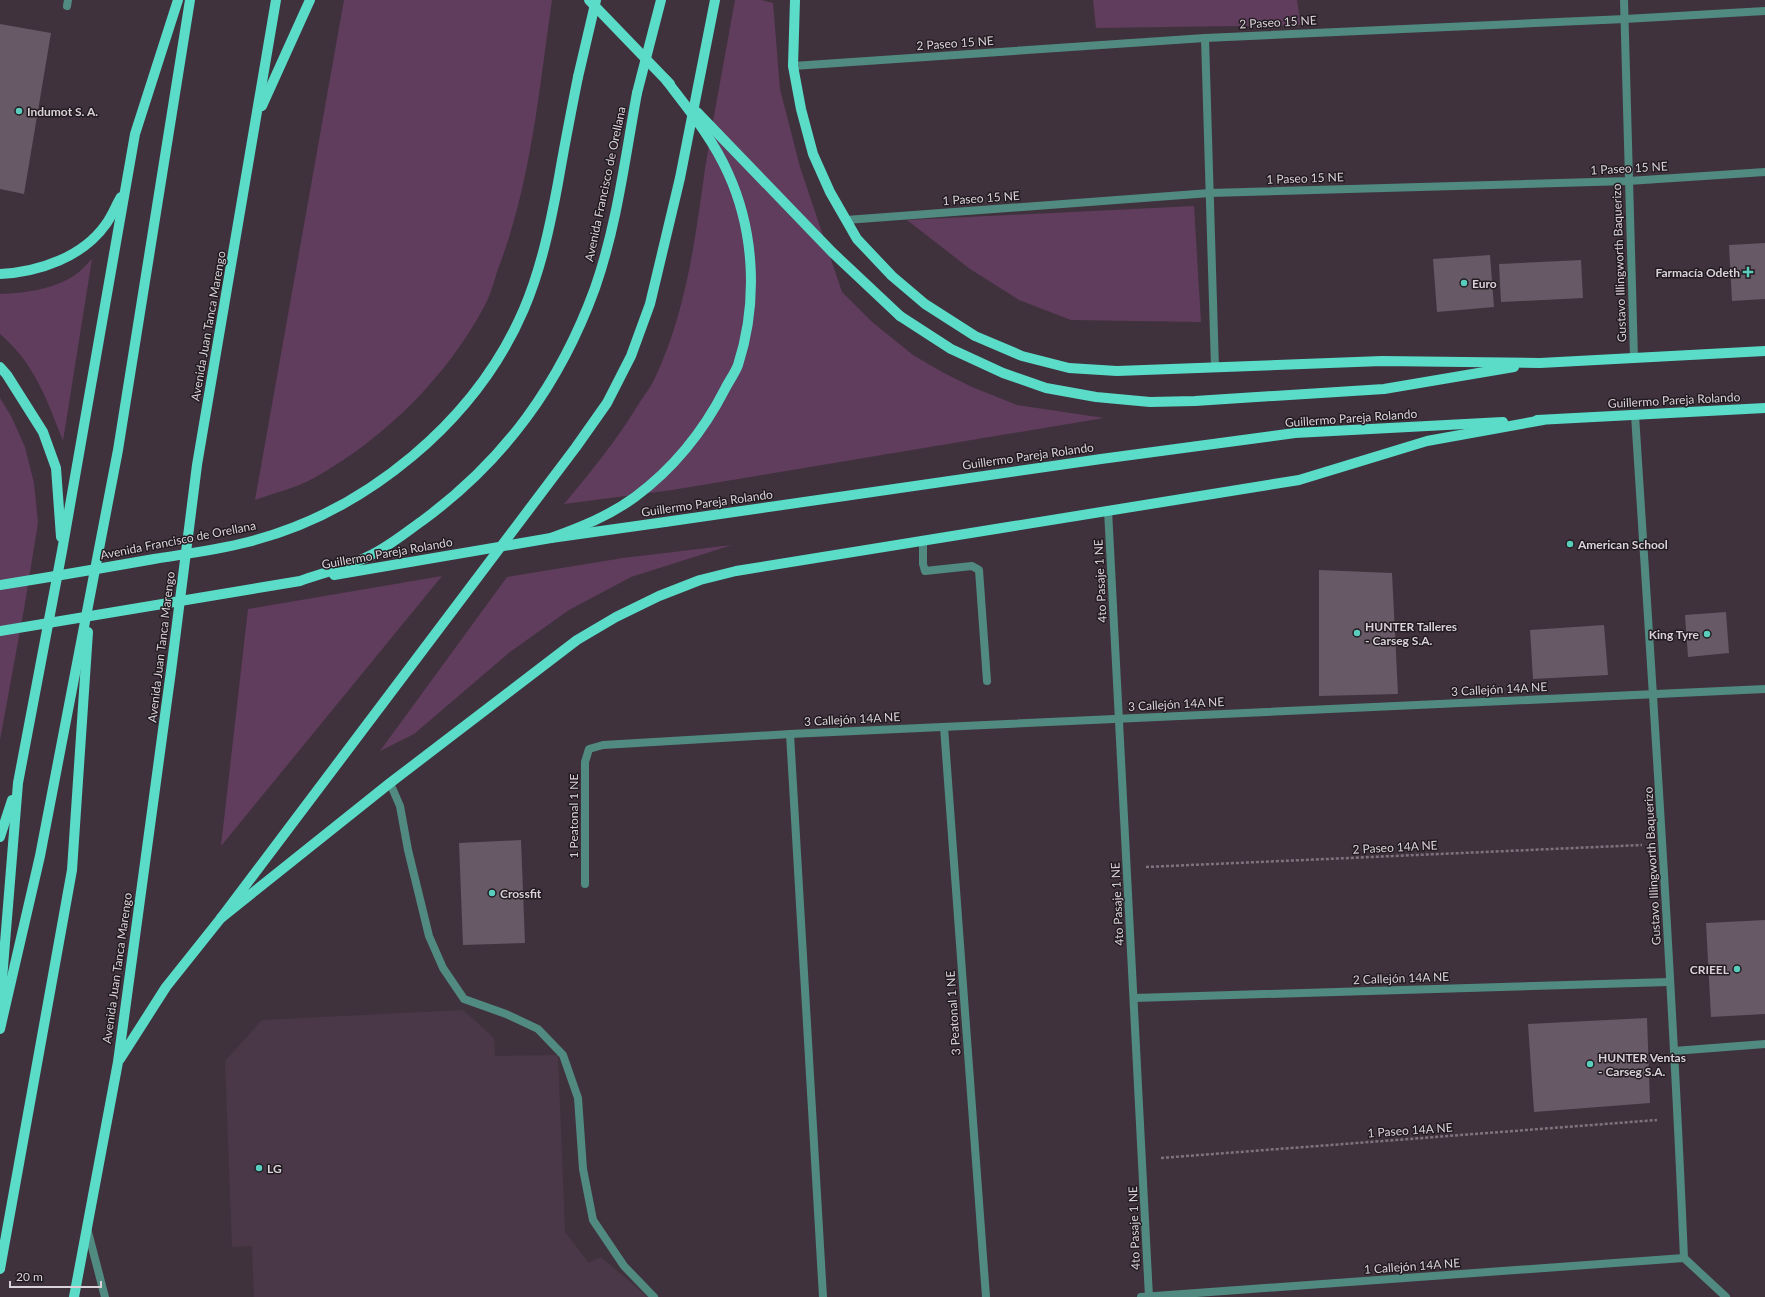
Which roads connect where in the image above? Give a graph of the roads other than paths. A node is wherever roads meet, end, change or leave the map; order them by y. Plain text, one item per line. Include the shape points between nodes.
1 (178, 0) edge
2 (190, 0) edge
3 (276, 0) edge
4 (310, 0) edge
5 (589, 0) edge
6 (596, 0) edge
7 (661, 0) edge
8 (715, 0) edge
9 (795, 0) edge
10 (1624, 0) edge
11 (1765, 11) edge
12 (1625, 19) junction
13 (1205, 38) junction
14 (793, 66) junction
15 (666, 80) junction
16 (256, 119) junction
17 (1765, 172) edge
18 (1628, 181) junction
19 (126, 188) junction
20 (1210, 193) junction
21 (846, 220) junction
22 (0, 274) edge
23 (1765, 351) edge
24 (1634, 358) junction
25 (1540, 363) junction
26 (0, 367) edge
27 (1215, 368) junction
28 (1765, 408) edge
29 (1635, 415) junction
30 (1543, 420) junction
31 (1108, 510) junction
32 (551, 538) junction
33 (923, 541) junction
34 (62, 552) junction
35 (300, 581) junction
36 (0, 586) edge
37 (91, 588) junction
38 (0, 631) edge
39 (987, 681) dead end
40 (1765, 689) edge
41 (1654, 694) junction
42 (1120, 719) junction
43 (944, 727) junction
44 (790, 734) junction
45 (588, 749) joint
46 (18, 783) junction
47 (390, 783) junction
48 (0, 837) edge
49 (586, 884) dead end
50 (221, 918) junction
51 (1669, 982) junction
52 (1134, 998) junction
53 (0, 1009) edge
54 (0, 1029) edge
55 (1765, 1044) edge
56 (1674, 1051) junction
57 (118, 1062) junction
58 (87, 1228) junction
59 (1684, 1258) junction
60 (0, 1269) edge
61 (74, 1297) edge
62 (105, 1297) edge
63 (654, 1297) edge
64 (823, 1297) edge
65 (986, 1297) edge
66 (1146, 1297) edge
67 (1726, 1297) edge

1 - 19 main road via 135,134
2 - 37 main road via 118,450
3 - 16 main road, Avenida Juan Tanca Marengo
4 - 16 main road
5 - 15 main road, bridge
6 - 36 main road, Avenida Francisco de Orellana, bridge via 578,77 550,226 524,309 506,345 481,382 458,412 430,441 391,474 357,496 320,516 280,532 210,550
7 - 35 main road, Avenida Francisco de Orellana, bridge via 637,93 607,248 575,338 555,377 529,416 469,483 402,536 370,556
8 - 50 main road via 678,185 650,304 631,356 607,403
9 - 14 main road
10 - 12 street, Gustavo Illingworth Baquerizo
11 - 12 street, 2 Paseo 15 NE
12 - 13 street, 2 Paseo 15 NE
12 - 18 street, Gustavo Illingworth Baquerizo
13 - 14 street, 2 Paseo 15 NE
13 - 20 street
14 - 21 main road via 813,154
15 - 25 main road, bridge via 832,252 900,316 951,349 1003,373 1054,389 1096,397 1150,402 1384,389
15 - 32 main road, bridge via 711,140 729,173 742,211 750,257 751,297 746,334 737,366 713,413 692,443 659,478 599,519
16 - 57 main road, Avenida Juan Tanca Marengo via 197,464
17 - 18 street, 1 Paseo 15 NE
18 - 20 street, 1 Paseo 15 NE
18 - 24 street, Gustavo Illingworth Baquerizo
19 - 22 main road via 107,224 95,238 75,252 57,262
19 - 34 main road
20 - 21 street, 1 Paseo 15 NE
20 - 27 street
21 - 27 main road via 857,239 892,276 925,304 975,336 1022,356 1069,368 1117,371
23 - 24 main road
24 - 25 main road
25 - 27 main road via 1382,361
26 - 34 main road via 42,432 56,468
28 - 29 main road, Guillermo Pareja Rolando
29 - 30 main road, Guillermo Pareja Rolando
29 - 41 street, Gustavo Illingworth Baquerizo
30 - 31 main road via 1427,441 1299,480
30 - 32 main road, Guillermo Pareja Rolando, bridge via 1295,433
31 - 33 main road
31 - 42 street, 4to Pasaje 1 NE
32 - 35 main road, Guillermo Pareja Rolando, bridge
33 - 39 street via 925,571 972,566 979,570
33 - 47 main road via 736,571 700,580 659,596 577,640
34 - 46 main road
35 - 38 main road, Avenida Francisco de Orellana, bridge
37 - 54 main road via 40,856
37 - 60 main road via 72,870
40 - 41 street, 3 Callejón 14A NE
41 - 42 street, 3 Callejón 14A NE
41 - 51 street, Gustavo Illingworth Baquerizo
42 - 43 street, 3 Callejón 14A NE
42 - 52 street, 4to Pasaje 1 NE
43 - 44 street, 3 Callejón 14A NE
43 - 65 street, 3 Peatonal 1 NE
44 - 45 street, 3 Callejón 14A NE via 603,745
44 - 64 street
45 - 49 street, 1 Peatonal 1 NE via 585,762
46 - 48 main road
46 - 53 main road
47 - 50 main road
47 - 63 street via 400,806 429,936 443,968 464,999 538,1029 563,1055 578,1098 583,1169 593,1220 624,1266
50 - 57 main road via 166,987
51 - 52 street, 2 Callejón 14A NE
51 - 56 street, Gustavo Illingworth Baquerizo
52 - 66 street, 4to Pasaje 1 NE via 1143,1159
55 - 56 street
56 - 59 street, Gustavo Illingworth Baquerizo
57 - 58 main road, Avenida Juan Tanca Marengo
58 - 61 main road, Avenida Juan Tanca Marengo
58 - 62 street
59 - 66 street, 1 Callejón 14A NE
59 - 67 street

